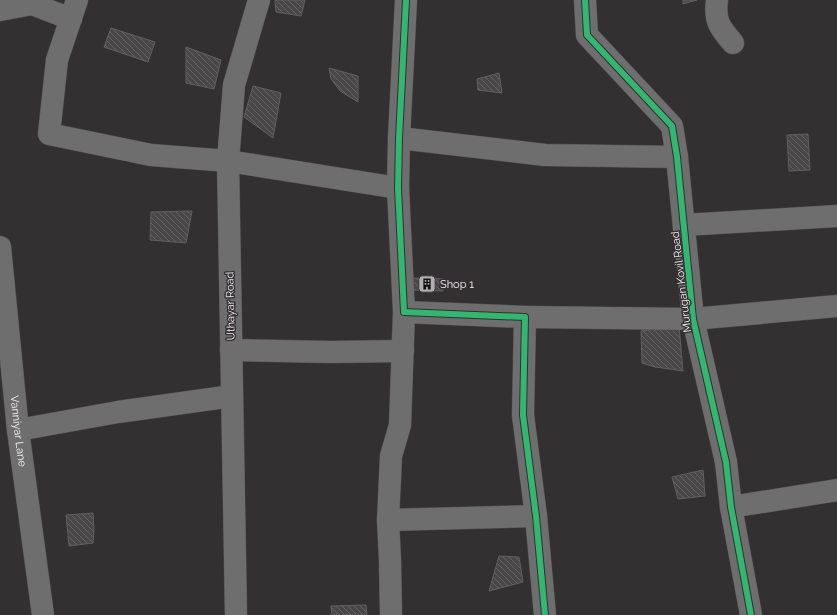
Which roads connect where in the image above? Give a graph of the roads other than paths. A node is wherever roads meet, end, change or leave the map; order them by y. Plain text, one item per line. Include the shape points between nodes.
1 (259, 0) edge
2 (406, 0) edge
3 (585, 0) edge
4 (717, 0) edge
5 (0, 10) edge
6 (74, 10) edge
7 (733, 43) dead end
8 (399, 138) junction
9 (677, 157) junction
10 (228, 161) junction
11 (398, 188) junction
12 (837, 216) edge
13 (684, 225) junction
14 (0, 247) edge
15 (837, 306) edge
16 (404, 312) junction
17 (525, 317) junction
18 (693, 319) junction
19 (231, 350) junction
20 (403, 351) junction
21 (232, 396) junction
22 (18, 430) junction
23 (837, 490) edge
24 (731, 506) junction
25 (536, 516) junction
26 (388, 520) junction
27 (43, 615) edge
28 (236, 615) edge
29 (391, 615) edge
30 (545, 615) edge
31 (751, 615) edge

1 - 10 street, Uthayar Road via 234,85
2 - 8 street
3 - 9 street, Murugan Kovil Road via 587,35 672,126
4 - 7 street via 716,12 720,27
5 - 6 street via 32,4
6 - 10 street via 57,60 49,134 151,154
8 - 9 street via 546,155
8 - 11 street
9 - 13 street, Murugan Kovil Road
10 - 11 street
10 - 19 street, Uthayar Road
11 - 16 street
12 - 13 street
13 - 18 street, Murugan Kovil Road
14 - 22 street, Vanniyar Lane
15 - 18 street
16 - 17 street
16 - 20 street
17 - 18 street
17 - 25 street via 523,415
18 - 24 street, Murugan Kovil Road via 726,462
19 - 20 street
19 - 21 street, Uthayar Road
20 - 26 street via 400,425 391,456
21 - 22 street via 118,412
21 - 28 street, Uthayar Road
22 - 27 street, Vanniyar Lane
23 - 24 street
24 - 31 street, Murugan Kovil Road
25 - 26 street
25 - 30 street
26 - 29 street

